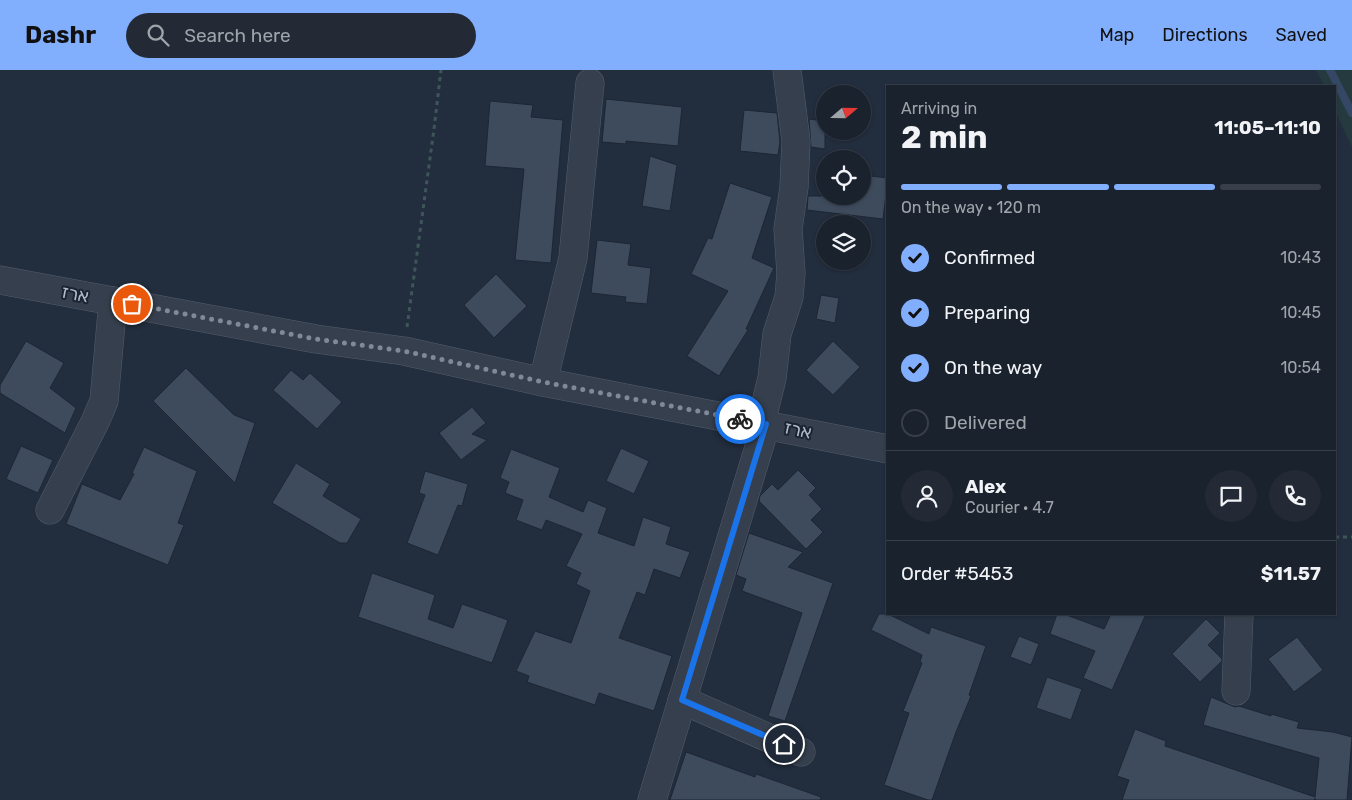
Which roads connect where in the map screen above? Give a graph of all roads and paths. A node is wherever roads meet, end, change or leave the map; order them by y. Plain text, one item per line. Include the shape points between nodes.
1 (441, 70) edge
2 (787, 70) edge
3 (590, 83) dead end
4 (0, 280) edge
5 (114, 301) junction
6 (404, 351) junction
7 (543, 382) junction
8 (764, 423) junction
9 (886, 449) edge
10 (50, 510) dead end
11 (1336, 537) edge
12 (1352, 537) edge
13 (1239, 615) edge
14 (1236, 691) dead end
15 (682, 700) junction
16 (801, 752) dead end
17 (652, 800) edge

1 - 6 path
2 - 8 street via 796,141 788,229 791,274 789,297 776,334
3 - 7 street via 573,258
4 - 5 street, ארז
5 - 6 street, ארז via 316,339
5 - 10 street via 104,401
6 - 7 street, ארז
7 - 8 street, ארז
8 - 9 street, ארז
8 - 15 street
11 - 12 path
13 - 14 street
15 - 16 street
15 - 17 street

